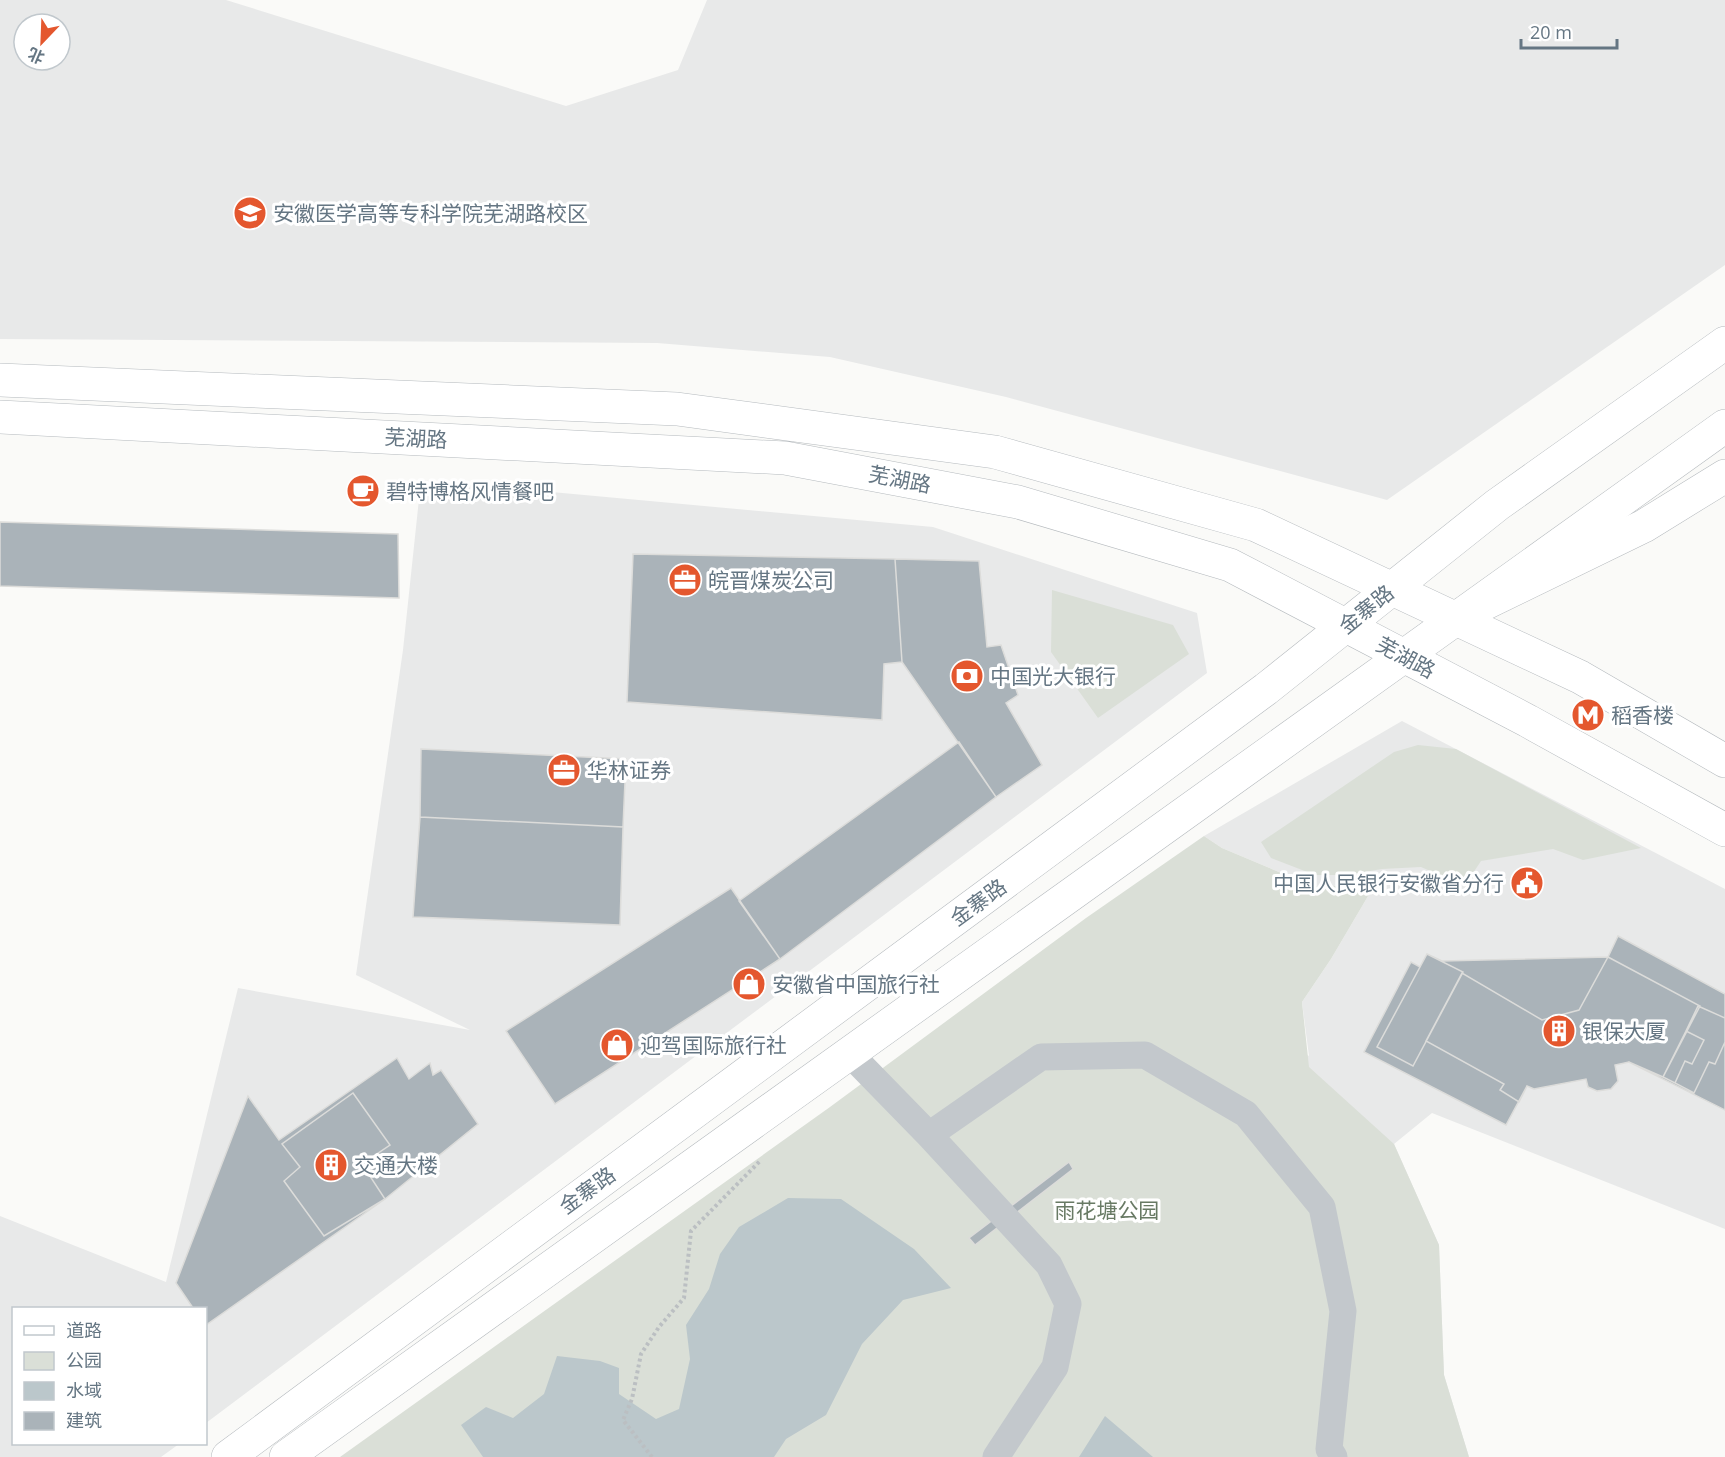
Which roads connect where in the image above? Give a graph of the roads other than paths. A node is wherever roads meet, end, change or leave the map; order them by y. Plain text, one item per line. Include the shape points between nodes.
1 (1725, 343) edge
2 (0, 380) edge
3 (0, 417) edge
4 (1725, 426) edge
5 (1725, 476) edge
6 (1391, 589) junction
7 (1455, 618) junction
8 (1346, 626) junction
9 (1403, 655) junction
10 (1725, 761) edge
11 (1725, 830) edge
12 (850, 1054) junction
13 (929, 1135) junction
14 (228, 1457) edge
15 (286, 1457) edge
16 (996, 1457) edge
17 (1334, 1457) edge

1 - 6 main road, 金寨路 via 1497,505
2 - 6 main road, 芜湖路 via 677,409 995,452 1256,525
3 - 8 main road, 芜湖路 via 785,458 1030,505 1230,566
4 - 7 main road, 金寨路
5 - 7 main road via 1644,526
6 - 7 main road, 芜湖路
6 - 8 main road, 金寨路
7 - 9 main road, 金寨路
7 - 10 main road, 芜湖路 via 1580,677
8 - 9 main road, 芜湖路
8 - 14 main road, 金寨路 via 1257,696
9 - 11 main road, 芜湖路
9 - 12 main road, 金寨路
12 - 13 street
12 - 15 main road, 金寨路
13 - 16 street via 1049,1265 1068,1304 1055,1367
13 - 17 street via 1041,1057 1145,1055 1246,1114 1322,1207 1342,1311 1329,1449

